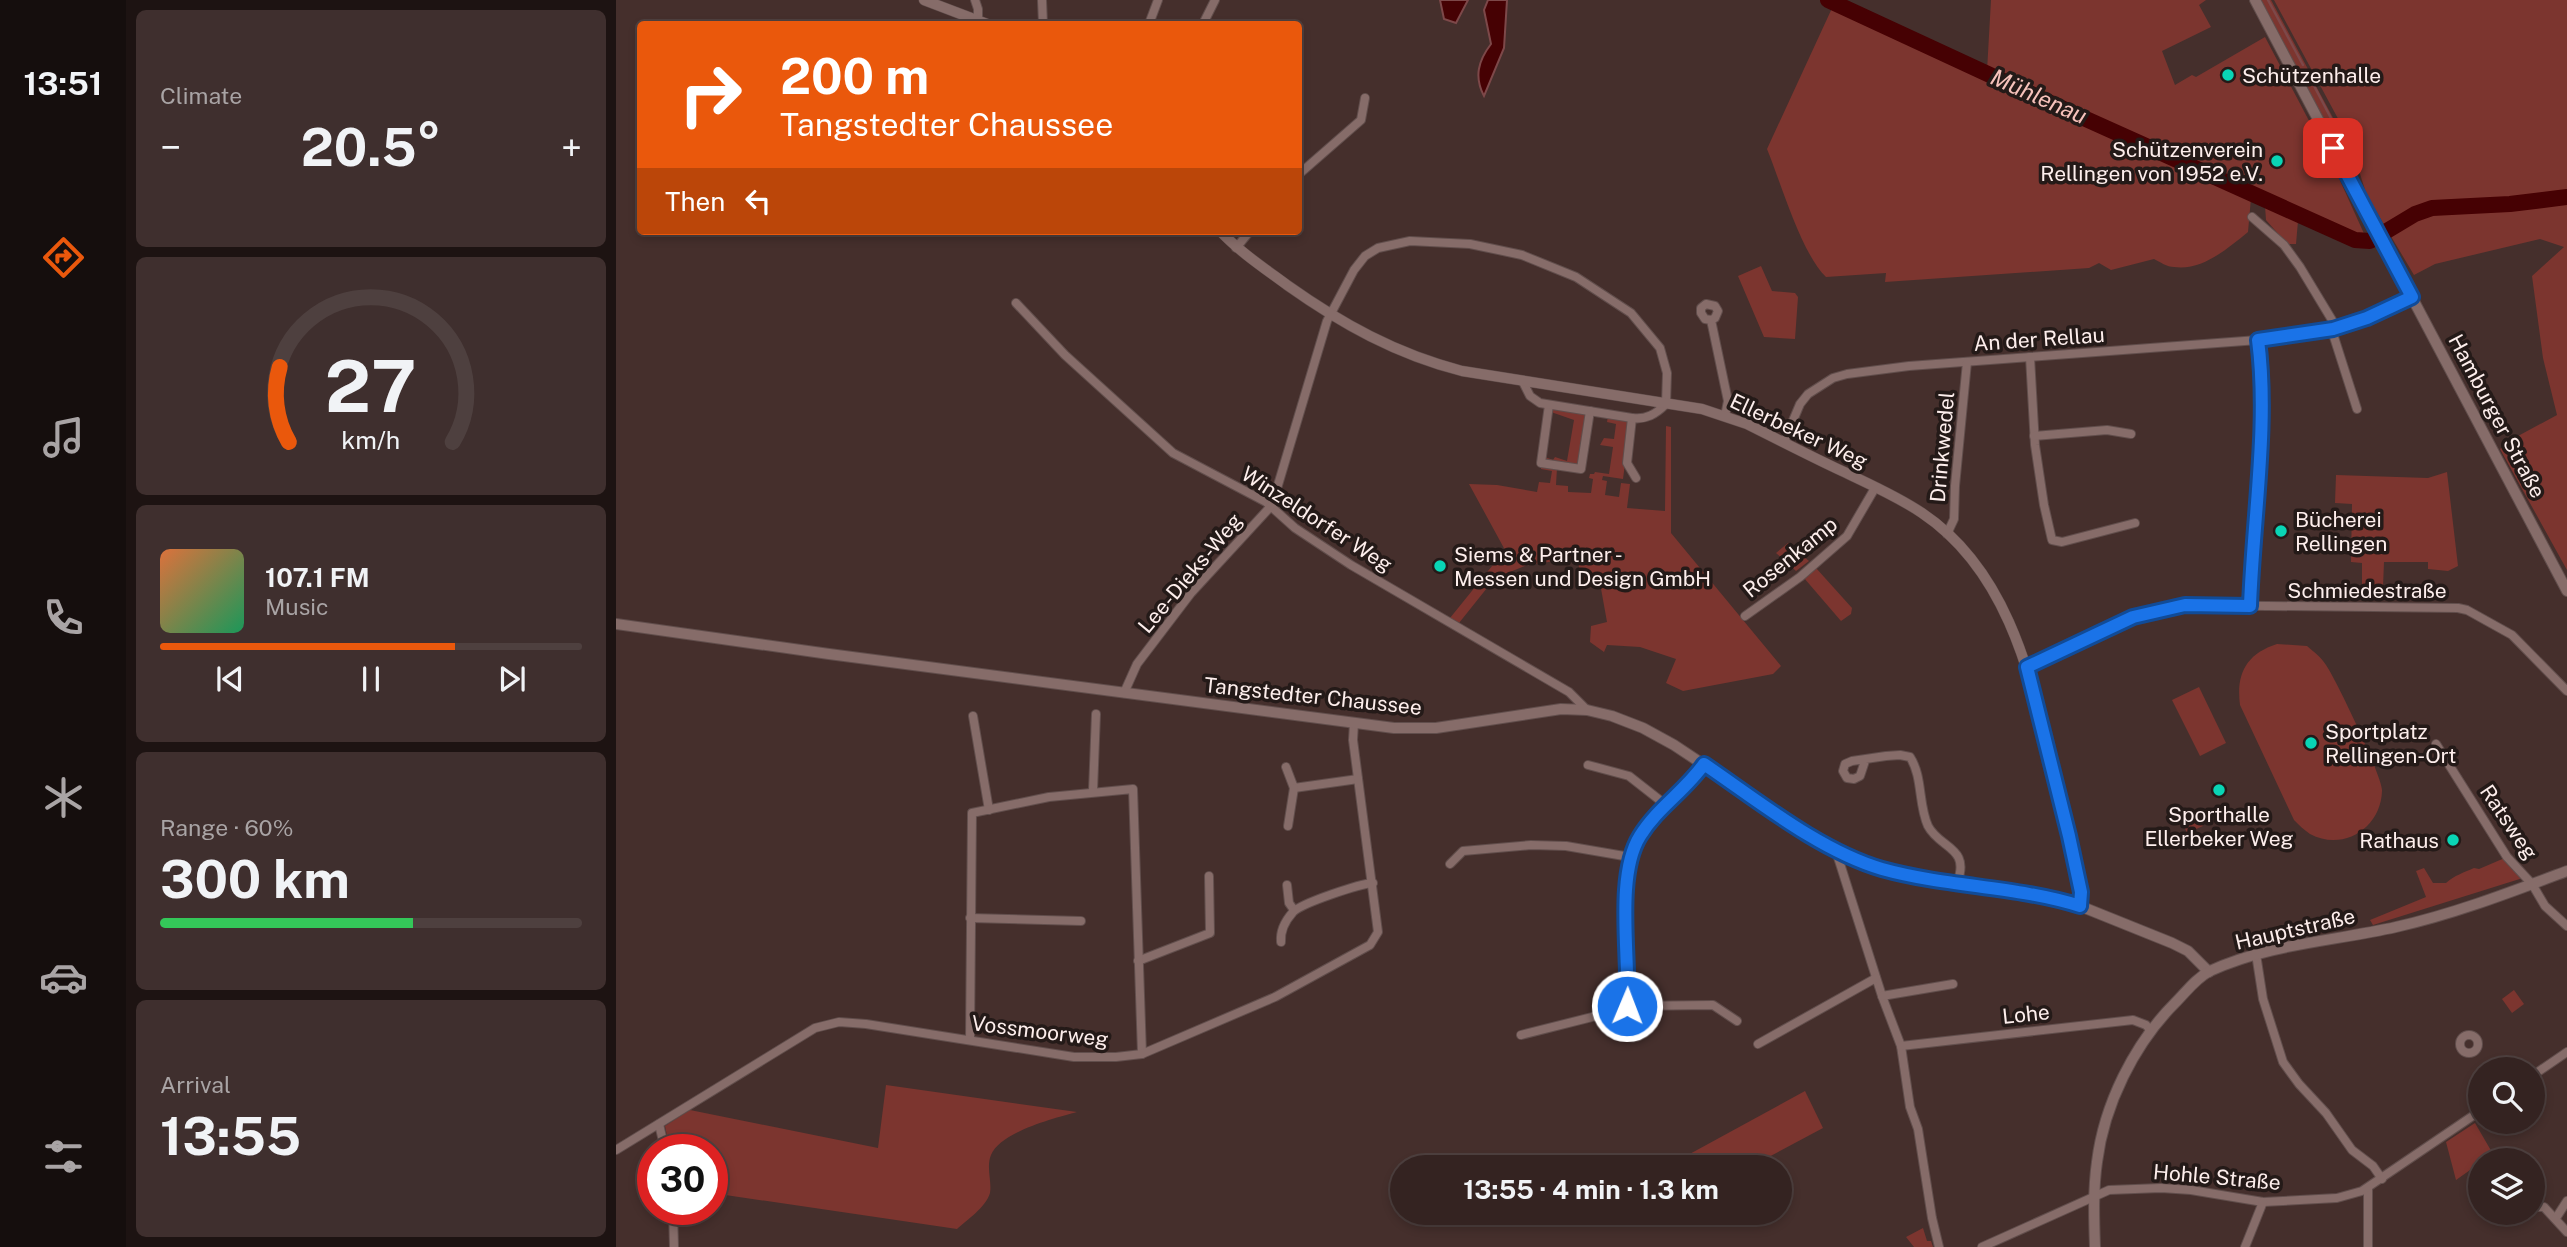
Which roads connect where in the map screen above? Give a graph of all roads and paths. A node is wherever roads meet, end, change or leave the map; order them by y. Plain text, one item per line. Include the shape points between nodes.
1 (924, 0) edge
2 (975, 0) edge
3 (1042, 0) edge
4 (1158, 0) edge
5 (1215, 0) edge
6 (2255, 0) edge
7 (977, 21) edge
8 (981, 21) edge
9 (1043, 21) edge
10 (1150, 21) edge
11 (1204, 21) edge
12 (1365, 98) dead end
13 (1302, 172) edge
14 (2252, 217) dead end
15 (1224, 235) edge
16 (1247, 235) edge
17 (1236, 248) junction
18 (2412, 297) junction
19 (1016, 303) dead end
20 (1329, 315) junction
21 (1711, 320) dead end
22 (2333, 329) junction
23 (2258, 340) junction
24 (2030, 357) junction
25 (1967, 362) junction
26 (1523, 382) junction
27 (1665, 404) junction
28 (1549, 405) junction
29 (2357, 409) dead end
30 (1590, 411) junction
31 (1725, 416) junction
32 (1632, 418) junction
33 (2131, 434) dead end
34 (2034, 436) junction
35 (1783, 442) junction
36 (1636, 478) dead end
37 (1875, 488) junction
38 (1272, 505) junction
39 (2134, 523) dead end
40 (1947, 534) junction
41 (2567, 591) edge
42 (2250, 606) junction
43 (1745, 616) dead end
44 (616, 624) edge
45 (2027, 667) junction
46 (2566, 688) edge
47 (1125, 693) junction
48 (1587, 710) junction
49 (1096, 714) dead end
50 (973, 716) dead end
51 (1354, 723) junction
52 (2436, 744) dead end
53 (1865, 761) dead end
54 (1704, 764) junction
55 (1588, 765) dead end
56 (1286, 767) dead end
57 (1358, 779) junction
58 (1294, 788) junction
59 (1093, 792) junction
60 (1666, 805) junction
61 (989, 810) junction
62 (1288, 826) dead end
63 (1836, 851) junction
64 (1630, 857) junction
65 (1450, 863) dead end
66 (2567, 871) edge
67 (1209, 876) dead end
68 (1373, 883) junction
69 (1957, 883) junction
70 (2532, 884) junction
71 (1287, 885) dead end
72 (2080, 906) junction
73 (1294, 910) junction
74 (970, 918) junction
75 (1081, 921) dead end
76 (2566, 924) edge
77 (1281, 942) dead end
78 (2256, 954) junction
79 (1138, 961) junction
80 (2209, 972) junction
81 (1876, 978) junction
82 (1953, 984) dead end
83 (1882, 996) junction
84 (1627, 1006) junction
85 (1737, 1021) dead end
86 (2151, 1031) junction
87 (1521, 1035) dead end
88 (970, 1040) junction
89 (1758, 1044) dead end
90 (1901, 1046) junction
91 (2567, 1052) edge
92 (1142, 1054) junction
93 (2545, 1067) edge
94 (2468, 1119) edge
95 (659, 1124) junction
96 (661, 1134) edge
97 (616, 1150) edge
98 (2382, 1179) junction
99 (2368, 1189) junction
100 (2094, 1195) junction
101 (2567, 1201) edge
102 (2263, 1202) junction
103 (2545, 1209) edge
104 (2556, 1218) junction
105 (673, 1225) edge
106 (2567, 1232) edge
107 (674, 1247) edge
108 (1939, 1247) edge
109 (1982, 1247) edge
110 (2095, 1247) edge
111 (2245, 1247) edge
112 (2368, 1247) edge

1 - 7 street
2 - 8 street
3 - 9 street
4 - 10 street
5 - 11 street
6 - 18 main road, Hamburger Straße
12 - 13 street via 1362,120
14 - 22 street via 2284,244 2332,320
15 - 17 street, Ellerbeker Weg
16 - 17 street
17 - 20 street, Ellerbeker Weg
18 - 22 street, An der Rellau
18 - 41 main road, Hamburger Straße
19 - 38 street, Winzeldorfer Weg via 1065,355 1173,453
20 - 26 street, Ellerbeker Weg via 1425,362
20 - 27 street, Lee-Dieks-Weg via 1354,270 1378,248 1410,241 1446,241 1522,255 1592,286 1643,325 1664,360
20 - 38 street, Lee-Dieks-Weg
21 - 31 street via 1728,401
22 - 23 street, An der Rellau
22 - 29 street
23 - 24 street, An der Rellau
23 - 42 street via 2261,407
24 - 25 street, An der Rellau
24 - 34 street
25 - 35 street, An der Rellau via 1833,378 1800,404
25 - 40 street, Drinkwedel via 1954,519
26 - 27 street, Ellerbeker Weg
26 - 28 street via 1534,400
27 - 31 street, Ellerbeker Weg
27 - 32 street via 1654,414
28 - 30 street
28 - 30 street via 1541,463 1581,469
30 - 32 street
31 - 35 street, Ellerbeker Weg
32 - 36 street via 1627,463
33 - 34 street via 2107,430
34 - 39 street via 2052,540 2062,542
35 - 37 street, Ellerbeker Weg
37 - 40 street, Ellerbeker Weg via 1924,514
37 - 43 street, Rosenkamp via 1847,536
38 - 47 street, Lee-Dieks-Weg via 1191,593 1138,664
38 - 48 street, Winzeldorfer Weg via 1295,528 1569,692
40 - 45 street, Ellerbeker Weg via 1993,590
42 - 45 street, Schmiedestraße via 2185,605 2133,617
42 - 46 street, Schmiedestraße via 2466,610 2512,635
44 - 47 main road, Tangstedter Chaussee
45 - 72 street, Ellerbeker Weg via 2069,836
47 - 51 main road, Tangstedter Chaussee
48 - 51 main road, Tangstedter Chaussee via 1541,711 1436,728
48 - 54 main road, Tangstedter Chaussee via 1643,728
49 - 59 street
50 - 61 street
51 - 57 street, Vossmoorweg
52 - 70 street, Ratsweg via 2488,830
53 - 69 street via 1886,755 1910,757 1929,827 1959,859
54 - 60 street
54 - 63 main road, Tangstedter Chaussee
55 - 60 street via 1629,776
56 - 58 street
57 - 58 street
57 - 68 street, Vossmoorweg
58 - 62 street
59 - 61 street
59 - 79 street via 1133,789
60 - 64 street via 1648,823
61 - 74 street via 972,813
63 - 69 main road, Tangstedter Chaussee via 1880,868
63 - 81 street
64 - 65 street via 1531,845 1463,851
64 - 84 street
66 - 70 main road, Hauptstraße
67 - 79 street via 1210,933
68 - 73 street
68 - 92 street, Vossmoorweg via 1378,932 1370,945 1275,998
69 - 72 main road, Tangstedter Chaussee
70 - 76 street, Ratsweg via 2545,906
70 - 78 main road, Hauptstraße via 2421,921
71 - 73 street
72 - 80 main road, Tangstedter Chaussee via 2188,951
73 - 77 street via 1280,932
74 - 75 street
74 - 88 street
78 - 80 main road, Hauptstraße
78 - 98 street via 2263,999 2283,1062 2352,1150
79 - 92 street
80 - 86 main road, Hauptstraße
81 - 83 street
81 - 89 street
82 - 83 street
83 - 90 street
84 - 85 street via 1713,1005
84 - 87 street
86 - 90 street, Lohe via 2133,1020
86 - 100 main road, Hauptstraße via 2126,1073 2109,1115 2096,1161
88 - 92 street, Vossmoorweg via 1074,1057
88 - 95 street, Vossmoorweg via 839,1022 814,1028
90 - 108 street
91 - 93 street
94 - 98 street, Hohle Straße
95 - 96 street
95 - 97 street, Vossmoorweg
98 - 99 street, Hohle Straße
99 - 102 street, Hohle Straße via 2337,1198
99 - 112 street
100 - 102 street, Hohle Straße via 2161,1188
100 - 109 street, Hohle Straße
100 - 110 main road, Hauptstraße
101 - 104 street
102 - 111 street
103 - 104 street
104 - 106 street
105 - 107 street

